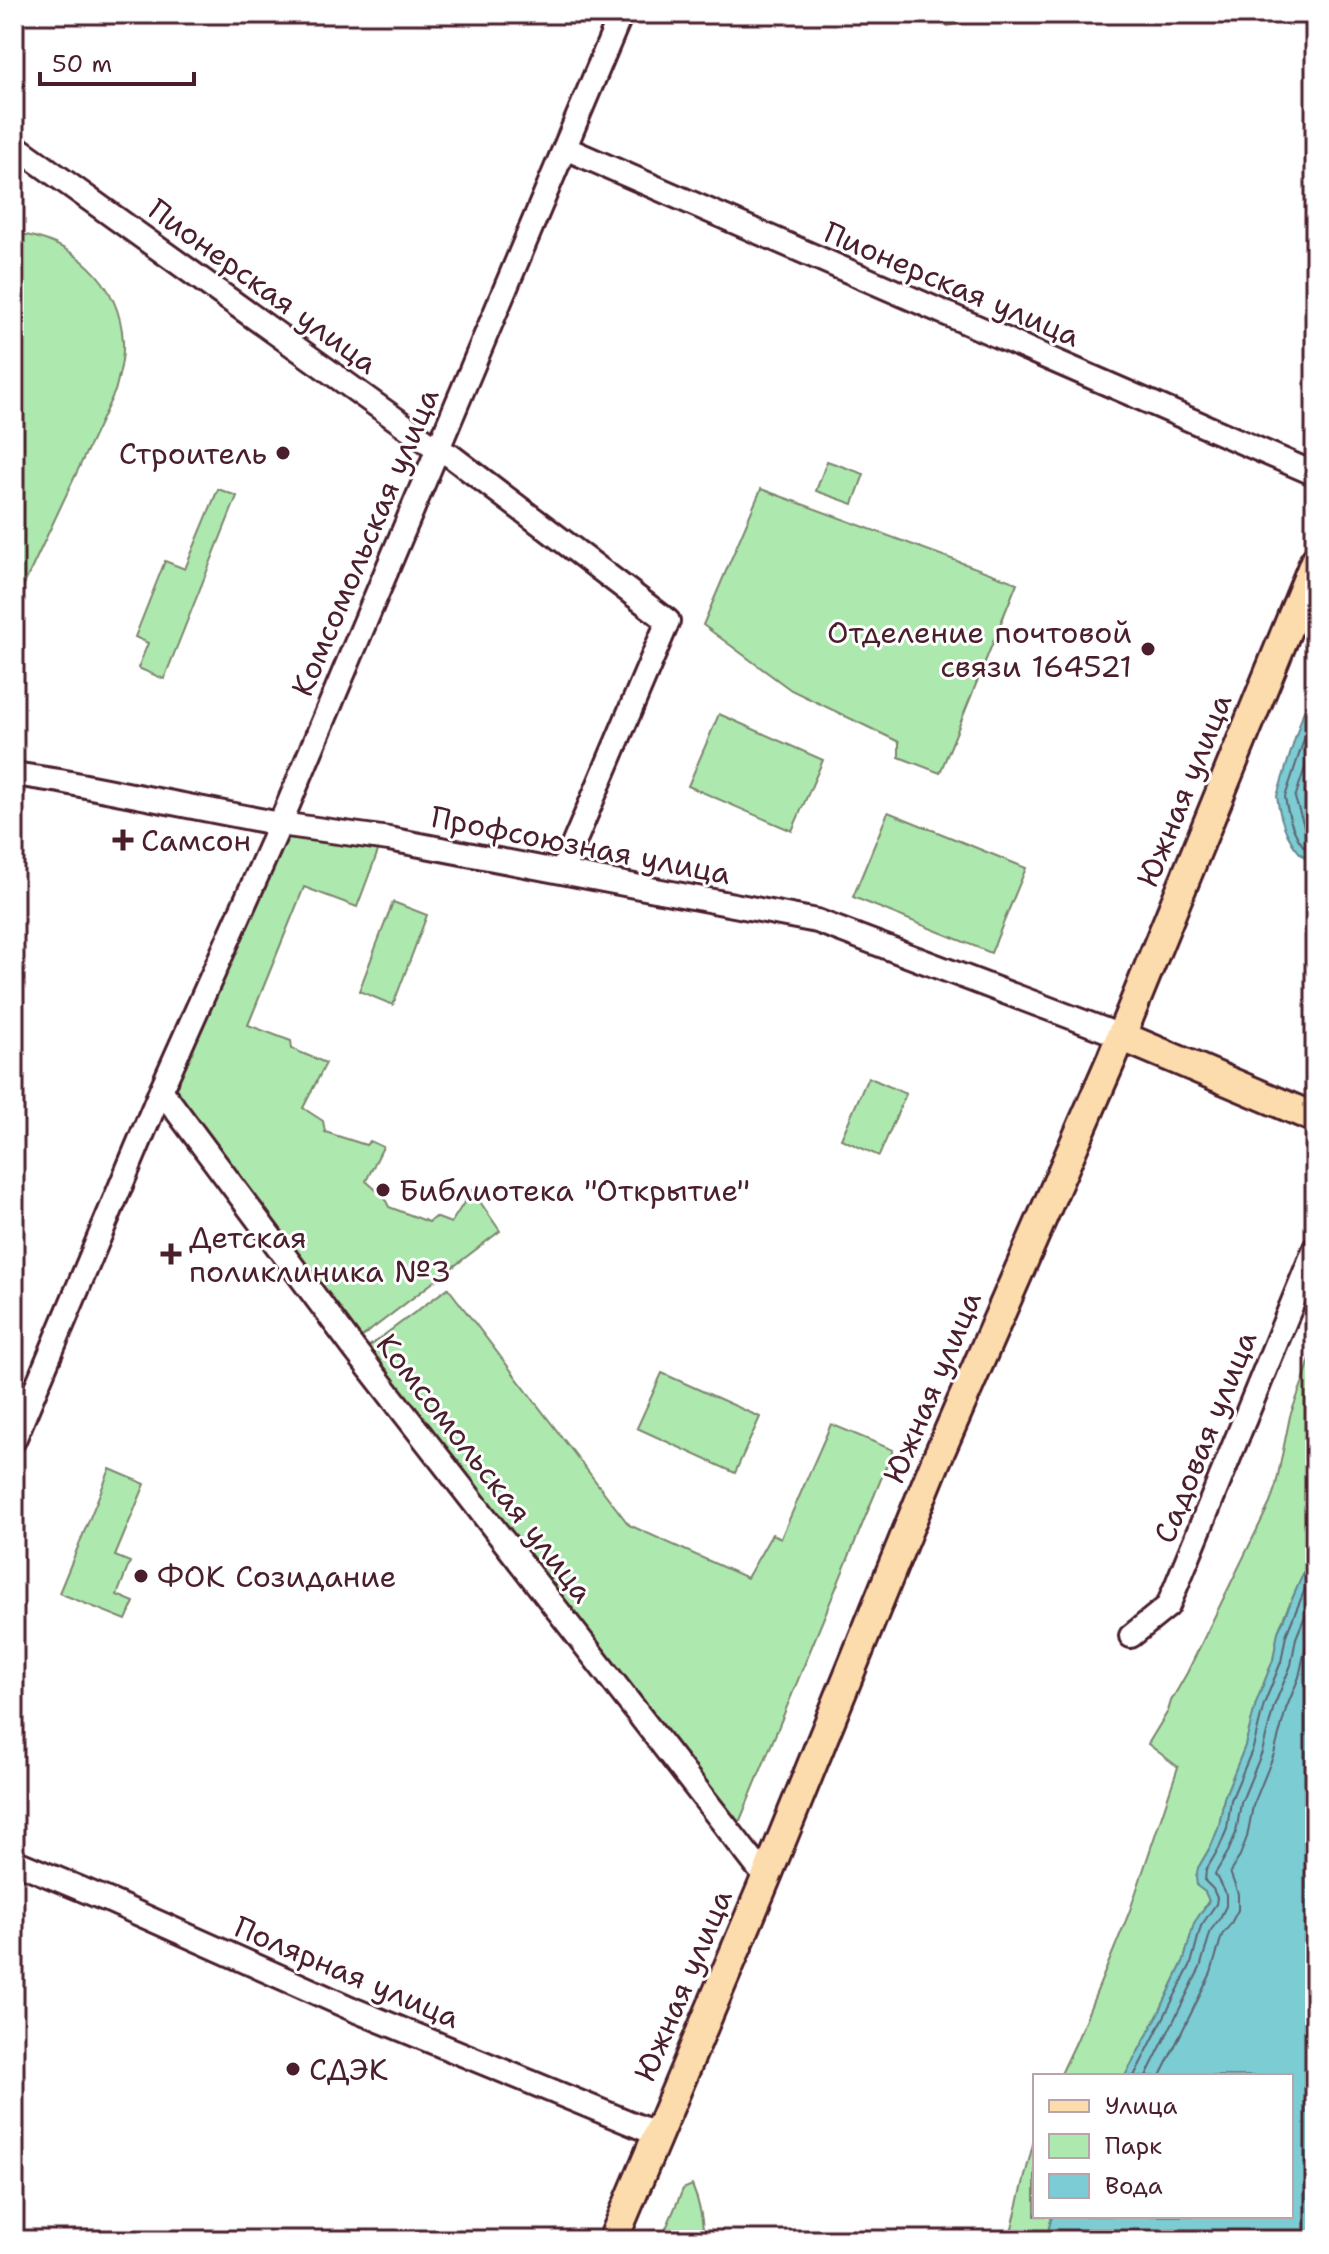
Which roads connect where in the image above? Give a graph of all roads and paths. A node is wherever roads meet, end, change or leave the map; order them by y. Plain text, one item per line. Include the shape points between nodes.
1 (621, 14) edge
2 (14, 145) edge
3 (565, 148) junction
4 (436, 448) junction
5 (1315, 474) edge
6 (1315, 561) edge
7 (14, 774) edge
8 (280, 824) junction
9 (565, 864) dead end
10 (1121, 1036) junction
11 (161, 1090) junction
12 (1315, 1118) edge
13 (1315, 1248) edge
14 (14, 1440) edge
15 (1131, 1636) dead end
16 (14, 1861) edge
17 (766, 1878) junction
18 (657, 2134) junction
19 (613, 2240) edge

1 - 3 street, Комсомольская улица
2 - 4 street, Пионерская улица
3 - 4 street, Комсомольская улица
3 - 5 street, Пионерская улица
4 - 8 street, Комсомольская улица
4 - 9 street, Пионерская улица via 668,621
6 - 10 main road, Южная улица
7 - 8 street, Профсоюзная улица
8 - 10 street, Профсоюзная улица via 400,841 817,921
8 - 11 street, Комсомольская улица
10 - 12 main road
10 - 17 main road, Южная улица via 935,1463
11 - 14 street, Комсомольская улица
11 - 17 street, Комсомольская улица via 355,1350
13 - 15 street, Садовая улица via 1168,1606
16 - 18 street, Полярная улица via 357,2011
17 - 18 main road, Южная улица
18 - 19 main road, Южная улица

